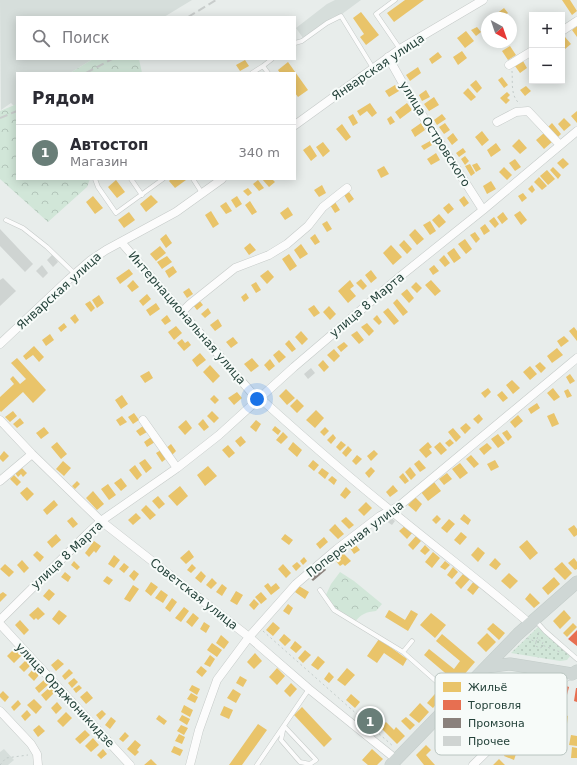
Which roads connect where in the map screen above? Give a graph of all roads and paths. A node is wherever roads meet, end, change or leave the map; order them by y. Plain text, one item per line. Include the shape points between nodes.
1 (395, 0) edge
2 (483, 0) edge
3 (577, 21) edge
4 (565, 29) edge
5 (296, 43) edge
6 (400, 48) junction
7 (529, 53) edge
8 (388, 57) junction
9 (271, 60) edge
10 (509, 65) joint
11 (263, 66) junction
12 (373, 68) junction
13 (254, 72) edge
14 (267, 72) edge
15 (528, 111) junction
16 (497, 122) dead end
17 (296, 124) edge
18 (577, 131) edge
19 (560, 145) junction
20 (95, 180) edge
21 (132, 180) edge
22 (162, 180) edge
23 (194, 180) edge
24 (221, 180) edge
25 (347, 188) dead end
26 (202, 193) junction
27 (142, 195) junction
28 (483, 210) junction
29 (6, 220) dead end
30 (121, 242) junction
31 (75, 274) junction
32 (182, 312) junction
33 (0, 344) edge
34 (577, 358) edge
35 (261, 398) junction
36 (0, 420) edge
37 (143, 420) dead end
38 (32, 454) junction
39 (177, 468) junction
40 (0, 481) edge
41 (390, 511) junction
42 (101, 521) junction
43 (577, 582) edge
44 (320, 590) dead end
45 (0, 620) edge
46 (532, 621) junction
47 (0, 624) edge
48 (258, 626) junction
49 (518, 634) junction
50 (249, 637) junction
51 (412, 641) dead end
52 (536, 642) junction
53 (542, 645) junction
54 (403, 652) junction
55 (569, 652) junction
56 (577, 659) edge
57 (486, 667) junction
58 (574, 672) edge
59 (480, 673) edge
60 (435, 680) edge
61 (309, 689) junction
62 (0, 711) edge
63 (435, 719) edge
64 (284, 726) junction
65 (395, 747) dead end
66 (37, 754) junction
67 (483, 755) edge
68 (394, 762) edge
69 (0, 765) edge
70 (38, 765) edge
71 (130, 765) edge
72 (190, 765) edge
73 (257, 765) edge
74 (473, 765) edge

1 - 6 lane via 376,14
2 - 6 street, Январская улица
3 - 4 street
5 - 12 lane via 341,16
6 - 8 street, Январская улица
7 - 10 street
8 - 12 street, Январская улица
8 - 28 street, улица Островского
9 - 11 lane
10 - 15 path via 516,101
11 - 13 lane
11 - 14 lane
12 - 17 street, Январская улица
15 - 16 street via 516,112
15 - 19 street
18 - 19 street, улица 8 Марта
19 - 28 street, улица 8 Марта
20 - 27 lane via 116,213
21 - 27 lane
22 - 27 lane
23 - 26 lane
24 - 26 street, Январская улица
25 - 32 street via 323,207 308,226 287,244 269,255 235,268
26 - 30 street, Январская улица via 176,212
28 - 35 street, улица 8 Марта via 366,306
29 - 31 lane via 23,228
30 - 31 street, Январская улица
30 - 32 street, Интернациональная улица
31 - 33 street, Январская улица
32 - 35 street, Интернациональная улица via 251,392
34 - 41 street, Поперечная улица
35 - 39 street, улица 8 Марта
35 - 41 street, Интернациональная улица via 324,456
36 - 38 street, Советская улица
37 - 39 street
38 - 40 street
38 - 42 street, Советская улица
39 - 42 street, улица 8 Марта
41 - 46 street, Интернациональная улица
41 - 48 street, Поперечная улица via 337,549 296,584
42 - 45 street, улица 8 Марта
42 - 50 street, Советская улица
43 - 46 main road
44 - 54 lane via 334,610
46 - 49 main road
46 - 55 lane
47 - 71 street, улица Орджоникидзе
48 - 50 street, Поперечная улица
48 - 65 path
49 - 52 path
49 - 57 main road
50 - 61 street, Советская улица
50 - 72 street, Поперечная улица via 217,680 199,730
51 - 54 lane
52 - 53 path via 537,639 543,642
52 - 53 path via 535,646 541,648
53 - 55 path via 560,652
54 - 60 lane
55 - 56 lane
57 - 58 main road via 510,664
57 - 59 main road
61 - 64 lane
61 - 68 street, Советская улица
62 - 66 street
63 - 68 main road
64 - 64 lane via 311,754 316,760 310,764 300,762 281,740
64 - 73 lane
66 - 69 path via 6,758
66 - 70 street
67 - 74 street

